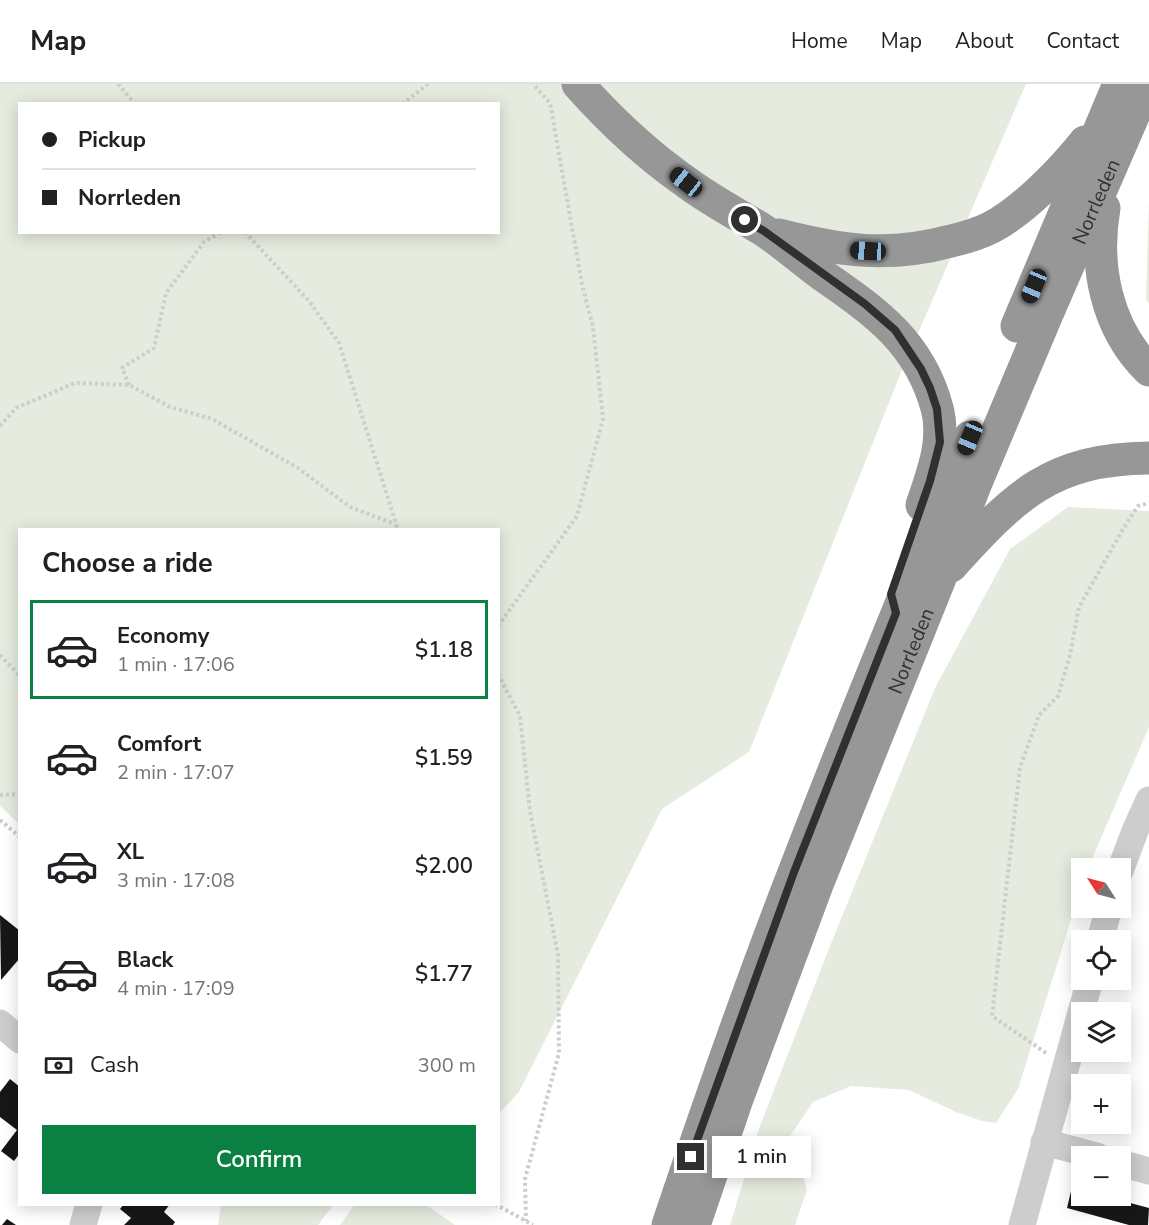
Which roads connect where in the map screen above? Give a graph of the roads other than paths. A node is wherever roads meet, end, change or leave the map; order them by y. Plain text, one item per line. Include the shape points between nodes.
1 (578, 84) edge
2 (1119, 84) edge
3 (1148, 84) edge
4 (1103, 120) junction
5 (1110, 171) junction
6 (764, 231) junction
7 (1149, 369) edge
8 (1149, 458) edge
9 (940, 578) junction
10 (896, 613) junction
11 (1149, 800) edge
12 (1125, 858) edge
13 (1087, 990) edge
14 (0, 1023) edge
15 (18, 1038) edge
16 (1044, 1142) junction
17 (1071, 1149) edge
18 (1131, 1166) edge
19 (1149, 1171) edge
20 (88, 1206) edge
21 (83, 1225) edge
22 (668, 1225) edge
23 (694, 1225) edge
24 (1022, 1225) edge

1 - 6 highway via 647,152 686,182
2 - 4 highway, Norrleden
3 - 5 highway, Norrleden
4 - 6 highway via 1036,194 991,228 968,237 884,252 815,244
4 - 10 highway, Norrleden
5 - 7 highway via 1099,243 1104,286 1124,338
5 - 9 highway, Norrleden via 1047,314
6 - 10 highway via 895,330 930,388 937,409 940,442 891,594
8 - 9 highway via 1098,462 1050,478 1004,510
9 - 23 highway, Norrleden via 818,882
10 - 22 highway, Norrleden via 794,872
11 - 12 street
13 - 16 street
14 - 15 street
16 - 17 street
16 - 24 street
18 - 19 street
20 - 21 street

